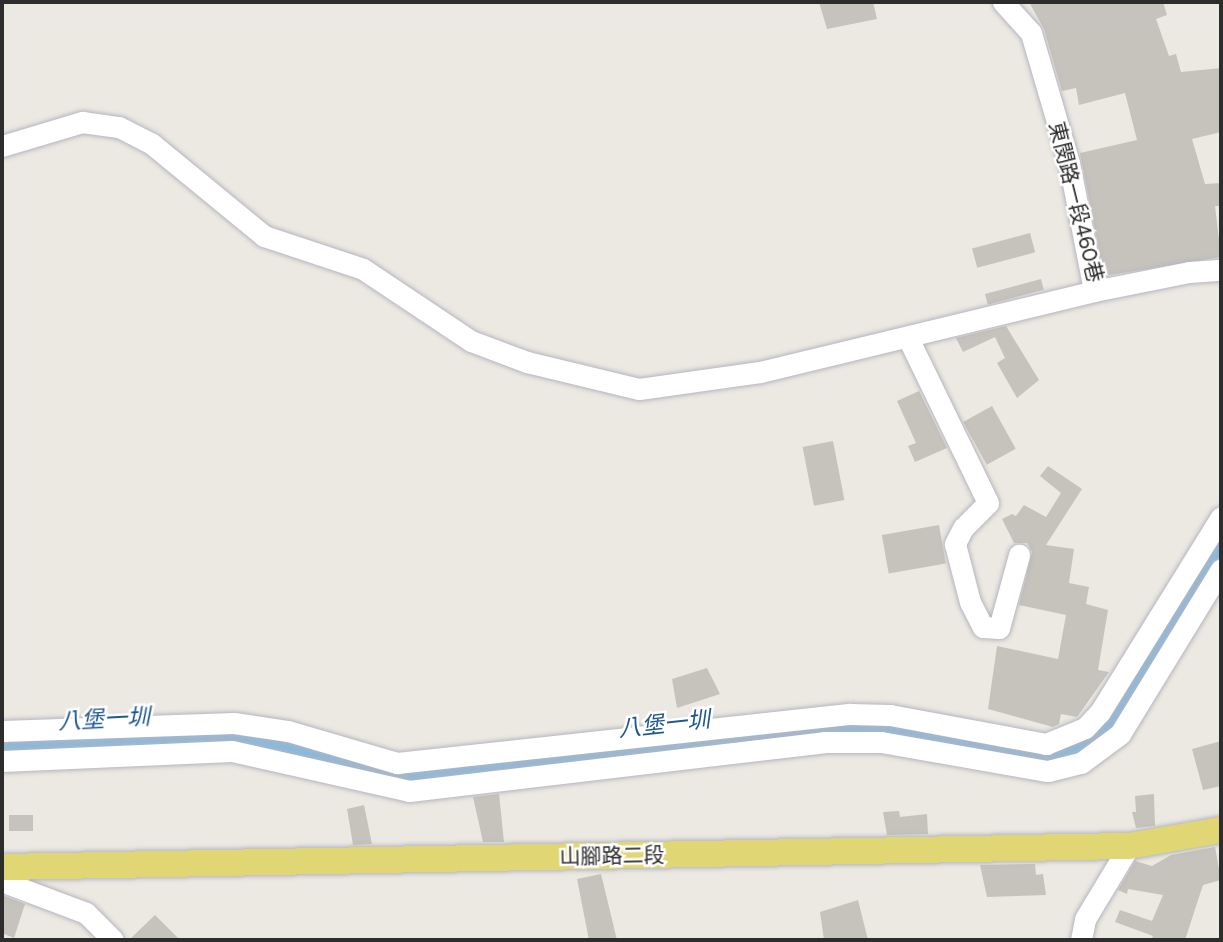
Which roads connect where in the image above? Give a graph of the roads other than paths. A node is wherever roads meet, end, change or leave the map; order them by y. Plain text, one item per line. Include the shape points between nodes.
1 (1003, 2) edge
2 (2, 146) edge
3 (1221, 271) edge
4 (1094, 291) junction
5 (909, 340) junction
6 (1221, 517) edge
7 (1019, 555) dead end
8 (1221, 569) edge
9 (2, 731) edge
10 (2, 761) edge
11 (1221, 830) edge
12 (1129, 846) junction
13 (2, 868) edge
14 (113, 940) edge
15 (1080, 940) edge

1 - 4 lane, 東閔路一段460巷 via 1031,33 1069,163
2 - 5 lane via 82,122 119,127 152,144 264,236 363,269 471,341 639,389 760,372
3 - 4 lane, 東閔路一段460巷 via 1189,272
4 - 5 lane
5 - 7 lane via 988,503 963,528 955,544 970,602 983,627 999,628
6 - 9 lane via 1100,712 1085,727 1046,744 890,715 850,714 397,763 288,731 234,723
8 - 10 lane via 1120,734 1081,762 1048,771 881,742 824,741 409,791 232,751
11 - 12 main road, 山腳路二段
12 - 13 main road, 山腳路二段
12 - 15 lane via 1085,919
13 - 14 lane via 9,884 86,913

